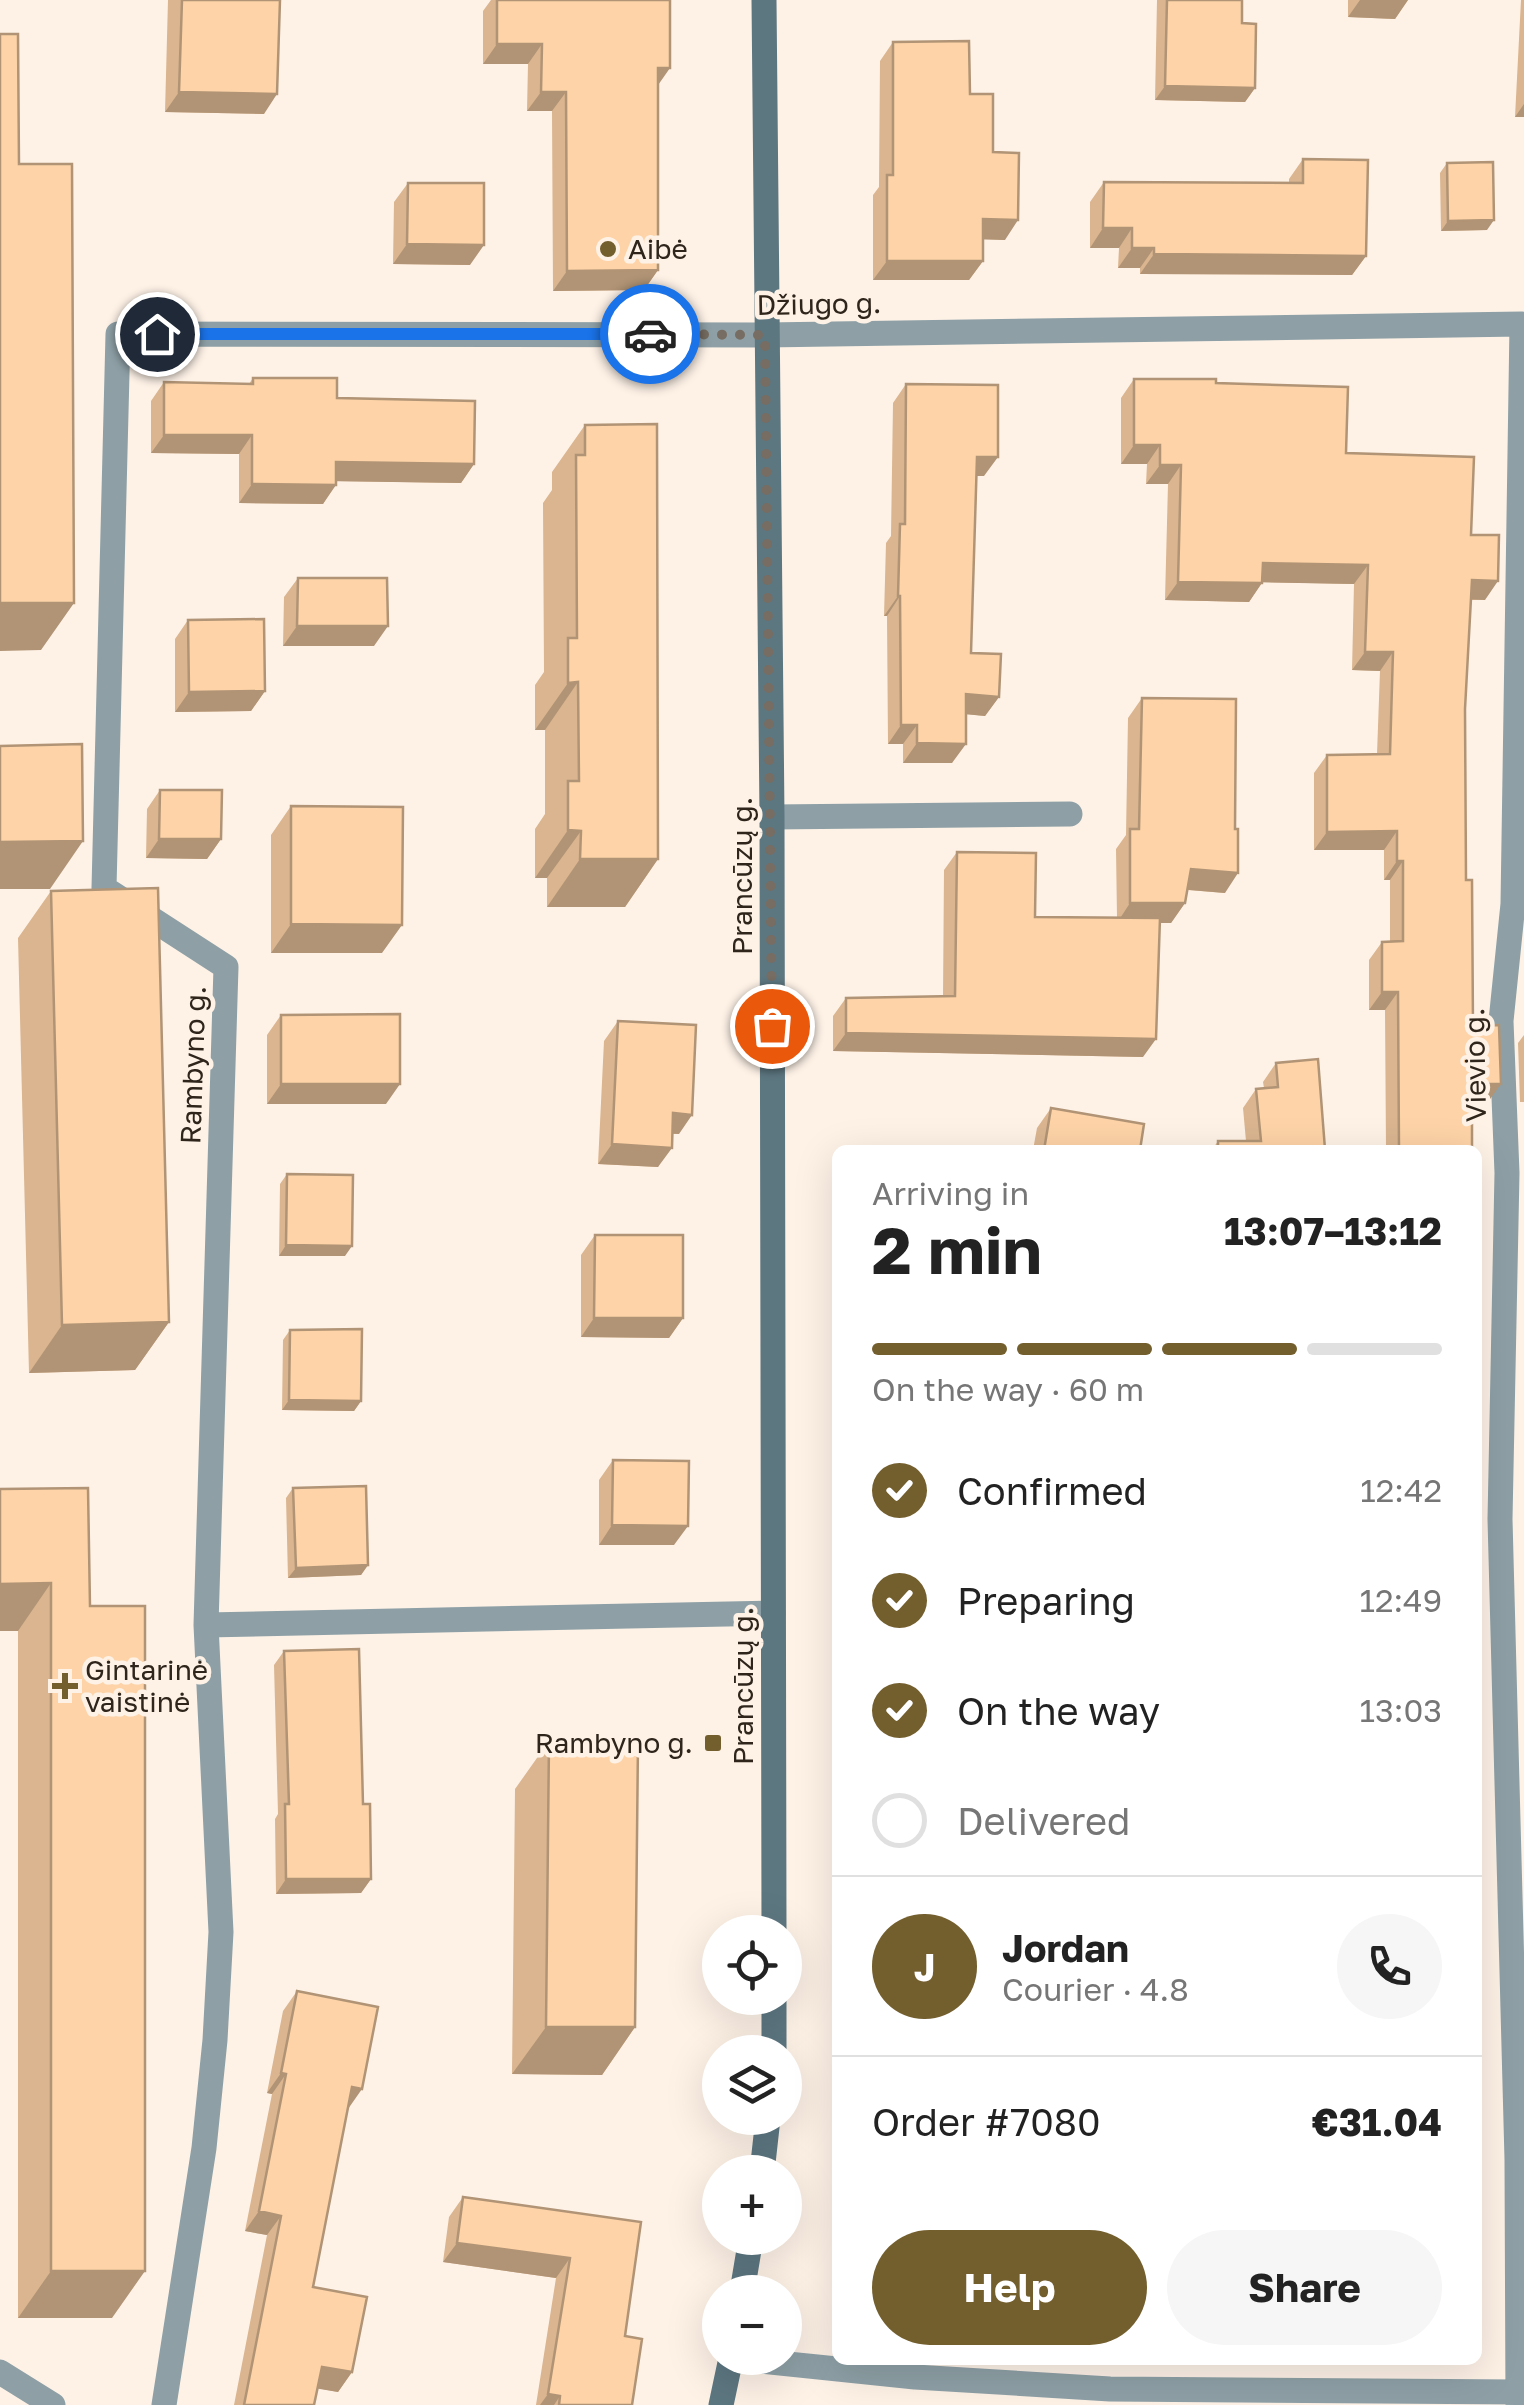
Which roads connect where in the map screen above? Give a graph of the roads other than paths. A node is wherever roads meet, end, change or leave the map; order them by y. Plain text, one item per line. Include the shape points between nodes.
1 (764, 0) edge
2 (1523, 323) edge
3 (118, 334) joint
4 (765, 335) junction
5 (1070, 814) dead end
6 (772, 817) junction
7 (773, 1613) junction
8 (206, 1625) junction
9 (774, 1915) edge
10 (802, 2366) edge
11 (0, 2372) edge
12 (727, 2375) edge
13 (1520, 2385) edge
14 (53, 2405) edge
15 (164, 2405) edge
16 (721, 2405) edge

1 - 4 street, Prancūzų g.
2 - 4 street, Džiugo g.
2 - 13 street, Vievio g. via 1514,870 1501,1021 1507,1174 1500,1519
3 - 4 street, Džiugo g.
3 - 8 street, Rambyno g. via 104,888 226,967
4 - 6 street, Prancūzų g.
5 - 6 street
6 - 7 street, Prancūzų g.
7 - 8 street
7 - 9 street, Prancūzų g.
8 - 15 street, Rambyno g. via 220,1968 204,2148
10 - 13 street via 1110,2389
11 - 14 street
12 - 16 street

